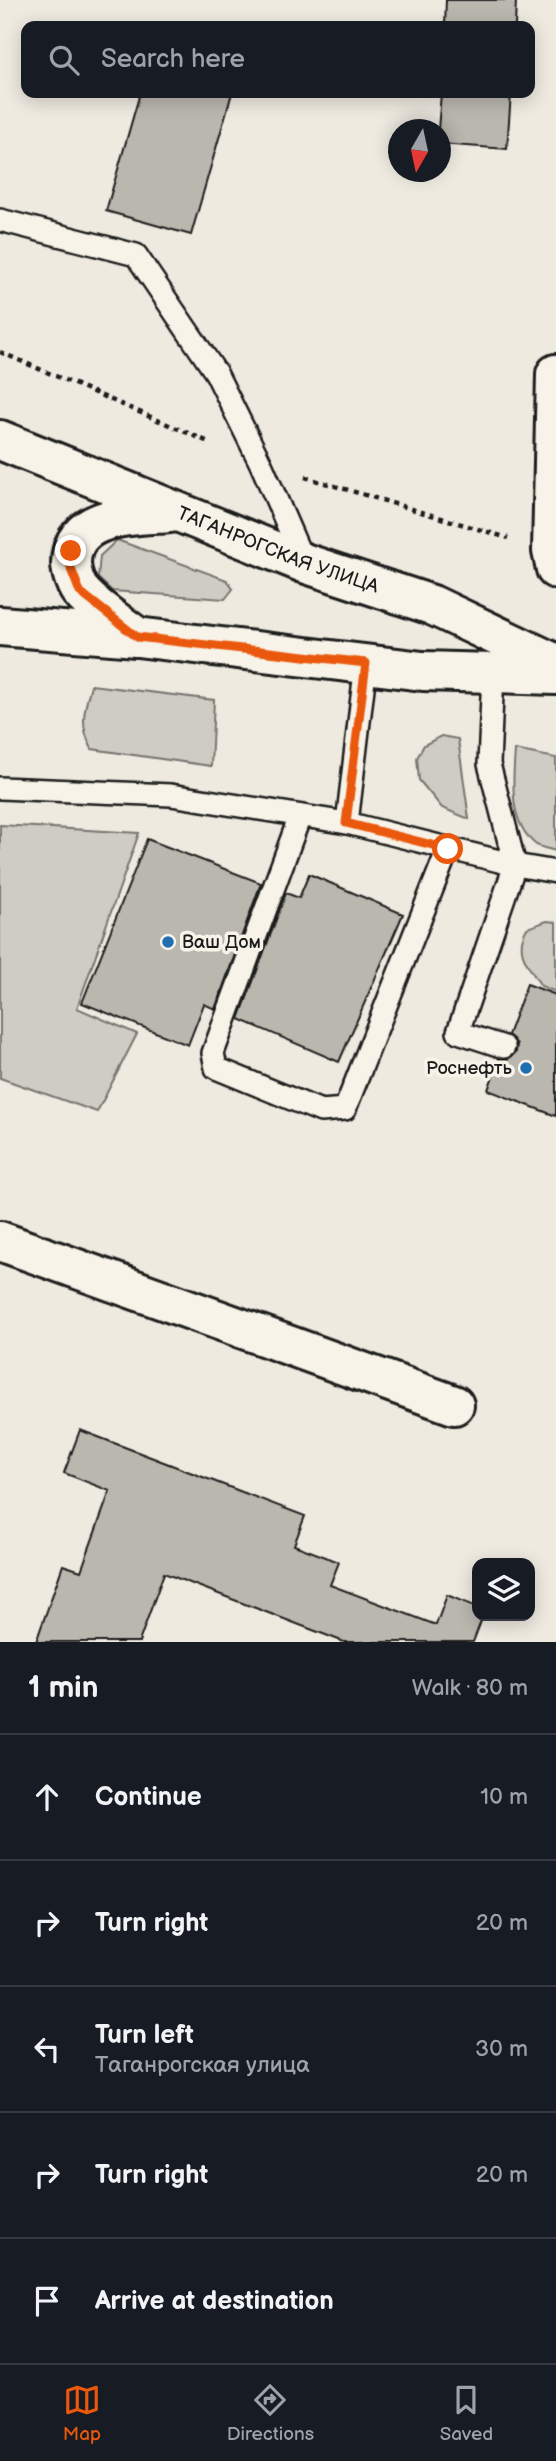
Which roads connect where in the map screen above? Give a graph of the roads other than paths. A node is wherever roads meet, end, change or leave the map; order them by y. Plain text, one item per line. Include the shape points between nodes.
1 (0, 219) edge
2 (556, 374) edge
3 (0, 440) edge
4 (175, 512) junction
5 (304, 563) junction
6 (556, 569) edge
7 (0, 626) edge
8 (137, 637) junction
9 (366, 663) junction
10 (556, 664) edge
11 (493, 673) junction
12 (556, 676) edge
13 (0, 788) edge
14 (300, 816) junction
15 (346, 823) junction
16 (448, 849) junction
17 (515, 865) junction
18 (556, 872) edge
19 (504, 1047) dead end
20 (0, 1241) edge
21 (454, 1405) dead end

1 - 5 lane via 136,255 216,373
2 - 6 main road via 552,551
3 - 4 main road, ТАГАНРОГСКАЯ УЛИЦА
4 - 5 main road, ТАГАНРОГСКАЯ УЛИЦА
4 - 8 main road via 107,519 81,532 71,551 71,569 80,592
5 - 10 main road, ТАГАНРОГСКАЯ УЛИЦА via 432,605
7 - 8 main road
8 - 9 main road
9 - 11 main road via 423,671
9 - 15 lane
11 - 12 main road
11 - 17 lane via 489,764
13 - 14 lane via 171,795
14 - 15 lane
14 - 16 lane via 213,1053 216,1068 320,1111 345,1109
15 - 16 lane
16 - 17 lane
17 - 18 lane
17 - 19 lane via 458,1031
20 - 21 main road

